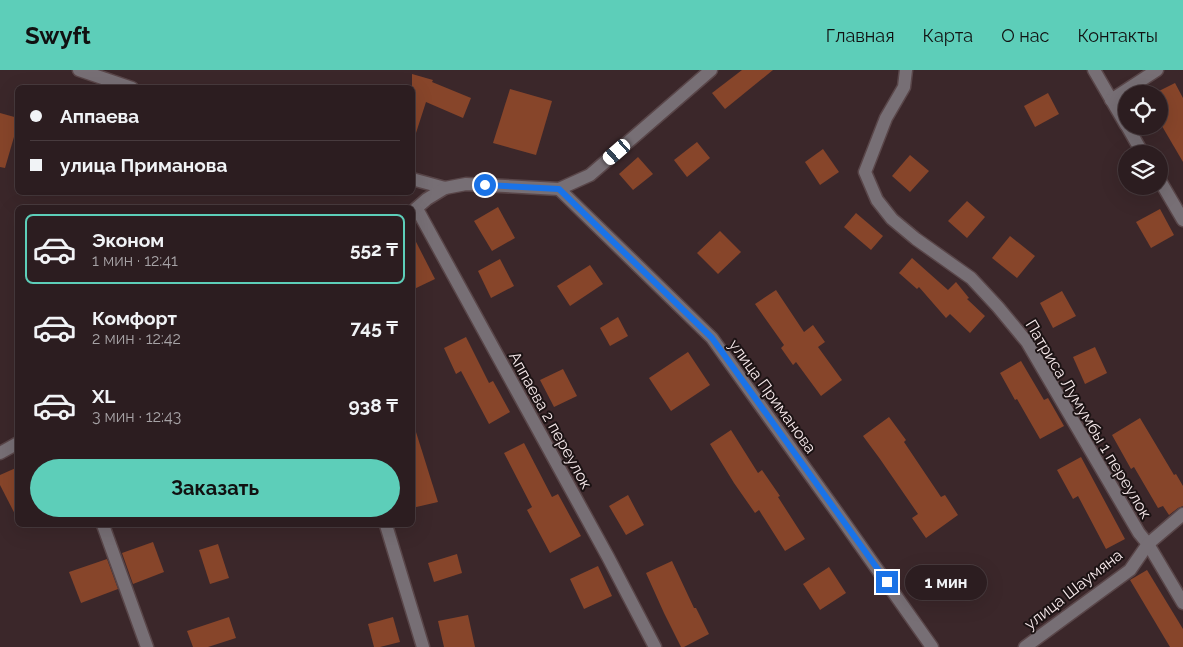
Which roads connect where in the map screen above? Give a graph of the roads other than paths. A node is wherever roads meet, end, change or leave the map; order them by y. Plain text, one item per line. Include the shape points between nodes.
1 (79, 70) edge
2 (711, 70) edge
3 (906, 70) edge
4 (1094, 70) edge
5 (1157, 70) edge
6 (123, 85) edge
7 (1111, 100) junction
8 (1118, 111) edge
9 (415, 180) edge
10 (444, 188) junction
11 (559, 189) junction
12 (1168, 195) edge
13 (415, 210) edge
14 (1183, 220) edge
15 (15, 445) edge
16 (0, 453) edge
17 (1183, 514) edge
18 (104, 527) edge
19 (387, 527) edge
20 (1148, 544) junction
21 (1183, 602) edge
22 (147, 647) edge
23 (423, 647) edge
24 (655, 647) edge
25 (932, 647) edge
26 (1025, 647) edge

1 - 6 street
2 - 11 street via 590,175
3 - 20 street, Патриса Лумумбы 1 переулок via 904,87 886,118 865,172 877,200 892,220 971,278 1027,342
4 - 7 street
5 - 7 street
7 - 8 street
9 - 10 street
10 - 11 street via 466,184
10 - 13 street
11 - 25 street, улица Приманова via 712,338
12 - 14 street
13 - 24 street, Аппаева 2 переулок
15 - 16 street
17 - 20 street, улица Шаумяна
18 - 22 street
19 - 23 street
20 - 21 street, Патриса Лумумбы 1 переулок
20 - 26 street, улица Шаумяна via 1130,570

